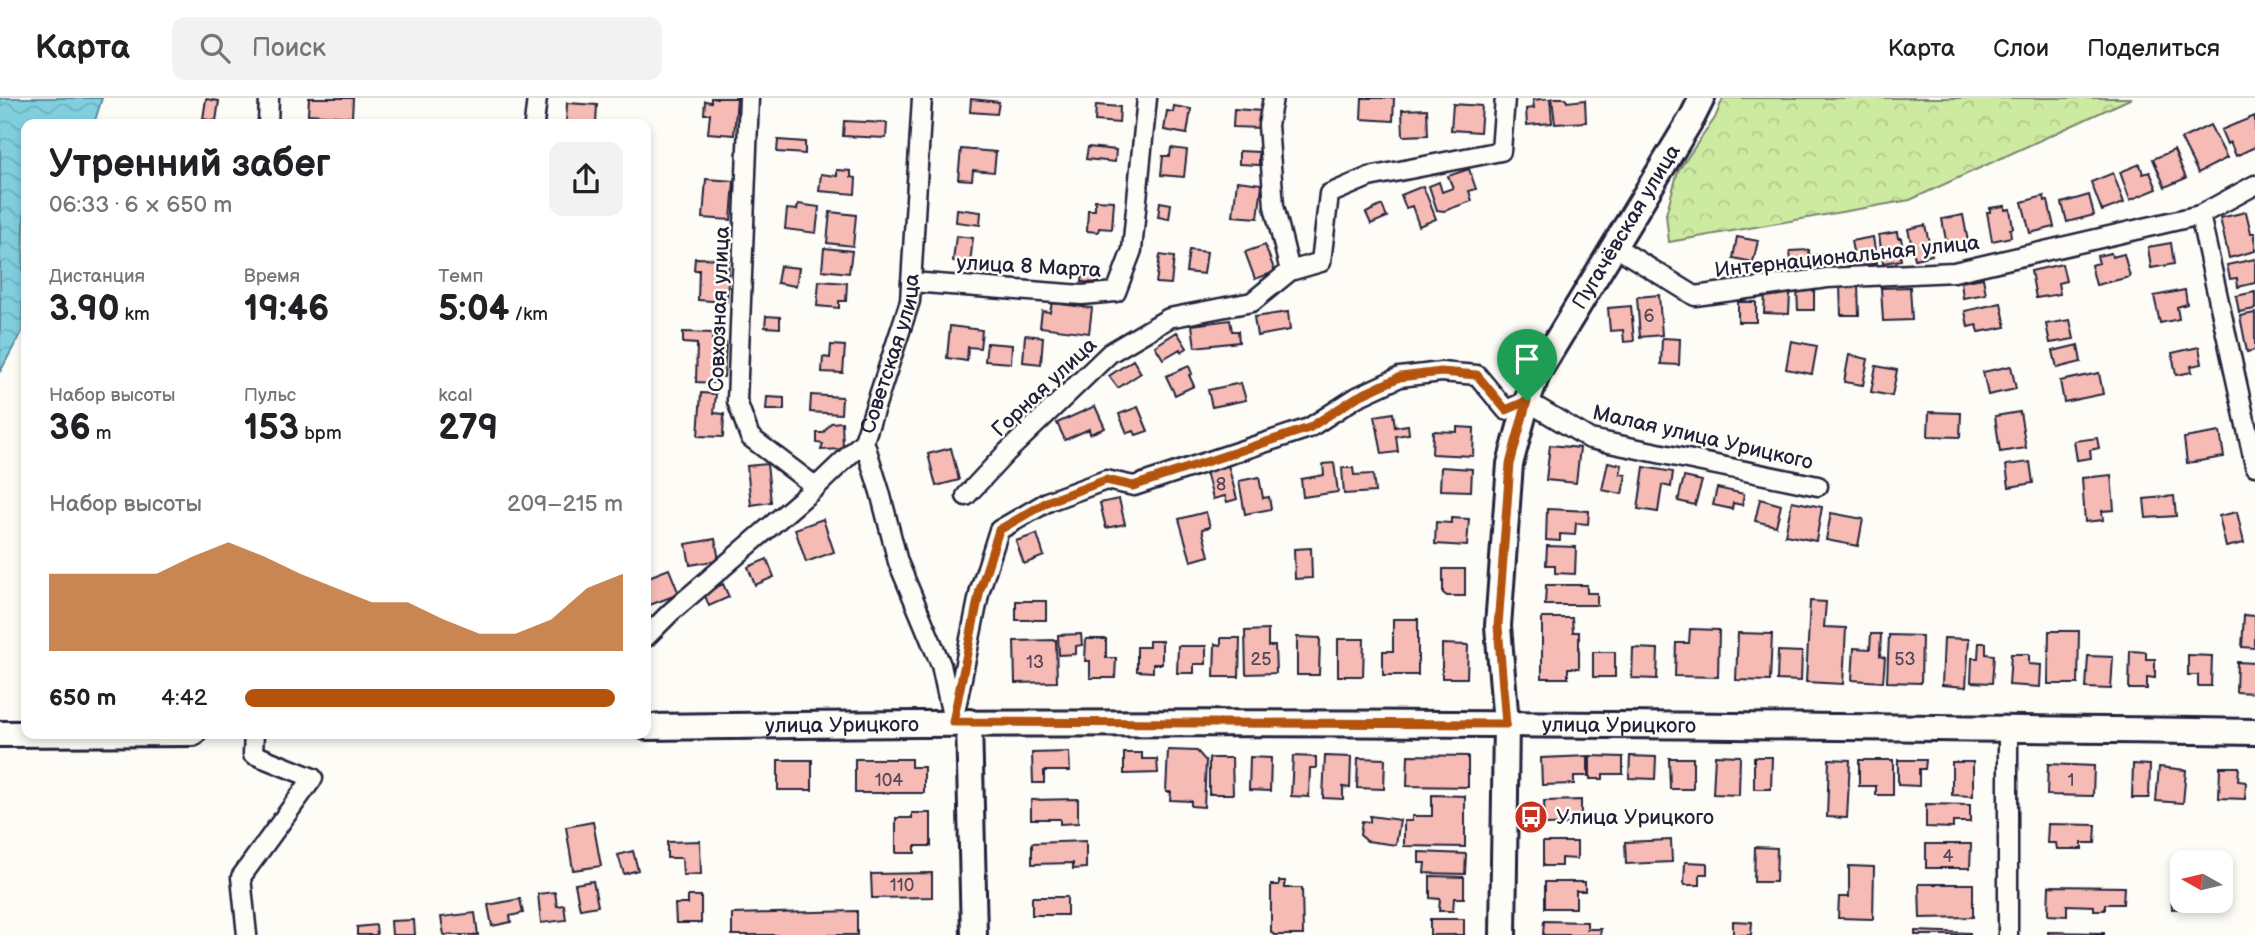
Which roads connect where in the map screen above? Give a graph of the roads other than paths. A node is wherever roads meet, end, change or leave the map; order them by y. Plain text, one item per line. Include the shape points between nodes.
1 (269, 98) edge
2 (537, 98) edge
3 (749, 98) edge
4 (922, 98) edge
5 (1147, 98) edge
6 (1273, 98) edge
7 (1505, 98) edge
8 (1702, 98) edge
9 (268, 119) edge
10 (535, 119) edge
11 (2255, 185) edge
12 (2200, 215) junction
13 (1614, 246) junction
14 (1290, 271) junction
15 (911, 282) junction
16 (1527, 401) junction
17 (864, 441) junction
18 (2255, 466) edge
19 (1818, 486) dead end
20 (816, 488) junction
21 (965, 496) dead end
22 (651, 632) edge
23 (961, 722) junction
24 (1506, 724) junction
25 (651, 727) edge
26 (2008, 729) junction
27 (2255, 732) edge
28 (0, 734) edge
29 (21, 734) edge
30 (254, 739) edge
31 (247, 935) edge
32 (974, 935) edge
33 (1503, 935) edge
34 (2008, 935) edge

1 - 9 street
2 - 10 street
3 - 20 street, Совхозная улица via 737,401 750,437
4 - 15 street, Советская улица
5 - 15 street, улица 8 Марта via 1132,250 1116,292 1082,295
6 - 14 street via 1268,125 1274,206
7 - 14 street, Горная улица via 1501,151 1369,177 1329,194 1321,262
8 - 13 main road, Пугачёвская улица
11 - 12 street, Интернациональная улица
12 - 13 street, Интернациональная улица via 1954,272 1827,278 1695,296
12 - 18 street
13 - 16 main road, Пугачёвская улица via 1538,372
14 - 21 street, Горная улица via 1252,302 1169,318 1110,353
15 - 17 street, Советская улица via 910,301
16 - 19 street, Малая улица Урицкого via 1590,439
16 - 23 street via 1506,410 1477,375 1441,372 1400,377 1357,397 1309,428 1133,486 1106,480 1049,501 999,530 980,590
16 - 24 main road, Пугачёвская улица via 1510,464 1498,626
17 - 20 street, Советская улица
17 - 23 street via 898,562
20 - 22 street, Советская улица
23 - 24 main road, улица Урицкого
23 - 25 main road, улица Урицкого
23 - 32 main road
24 - 26 main road, улица Урицкого
24 - 33 main road, Пугачёвская улица
26 - 27 main road, улица Урицкого
26 - 34 street
28 - 29 main road
30 - 31 street via 253,754 313,778 241,877

